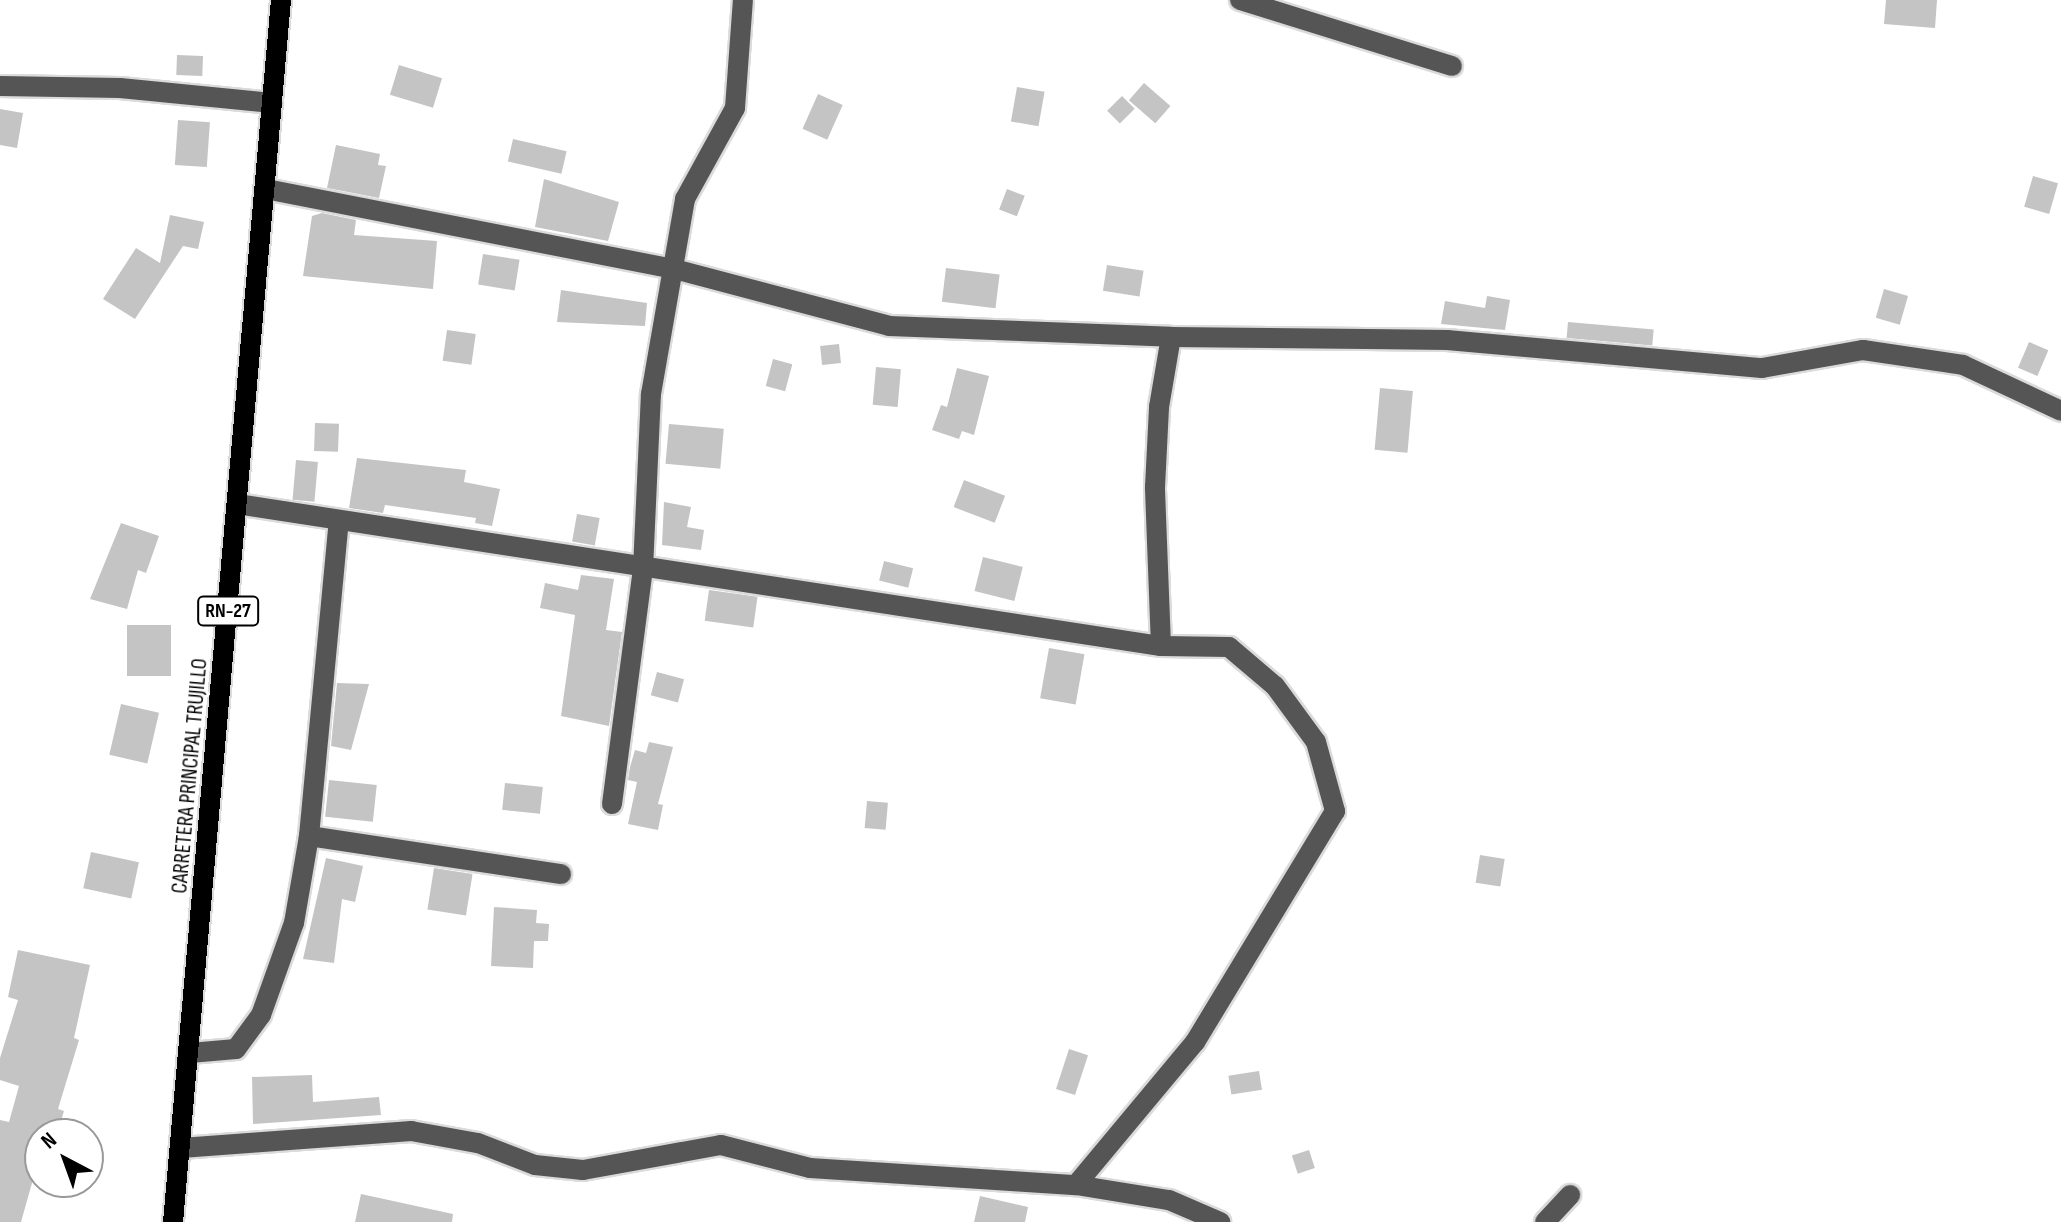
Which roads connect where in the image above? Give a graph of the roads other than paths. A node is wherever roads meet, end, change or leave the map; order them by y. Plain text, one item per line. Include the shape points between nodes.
1 (281, 0) edge
2 (743, 0) edge
3 (1240, 0) edge
4 (1452, 66) dead end
5 (0, 86) edge
6 (272, 103) junction
7 (266, 189) junction
8 (674, 269) junction
9 (1171, 337) junction
10 (2061, 411) edge
11 (237, 504) junction
12 (339, 520) junction
13 (643, 569) junction
14 (1161, 646) junction
15 (612, 804) dead end
16 (309, 836) junction
17 (561, 874) dead end
18 (190, 1053) junction
19 (181, 1148) junction
20 (1076, 1185) junction
21 (1570, 1195) dead end
22 (173, 1222) edge
23 (1220, 1222) edge
24 (1545, 1222) edge

1 - 6 main road, CARRETERA PRINCIPAL TRUJILLO / RN-27
2 - 8 street via 735,108 685,199
3 - 4 street
5 - 6 street via 120,88
6 - 7 main road, CARRETERA PRINCIPAL TRUJILLO / RN-27
7 - 8 street
7 - 11 main road, CARRETERA PRINCIPAL TRUJILLO / RN-27
8 - 9 street via 889,326
8 - 13 street via 651,394
9 - 10 street via 1447,340 1762,368 1863,350 1963,365
9 - 14 street via 1159,407 1155,487
11 - 12 street
11 - 18 main road, CARRETERA PRINCIPAL TRUJILLO / RN-27
12 - 13 street
12 - 16 street
13 - 14 street
13 - 15 street
14 - 20 street via 1229,647 1275,686 1316,742 1335,811 1195,1042
16 - 17 street
16 - 18 street via 294,923 261,1015 236,1049
18 - 19 main road, CARRETERA PRINCIPAL TRUJILLO / RN-27
19 - 20 street via 411,1131 478,1143 535,1165 583,1170 721,1145 810,1168
19 - 22 main road, CARRETERA PRINCIPAL TRUJILLO / RN-27
20 - 23 street via 1169,1200
21 - 24 street

